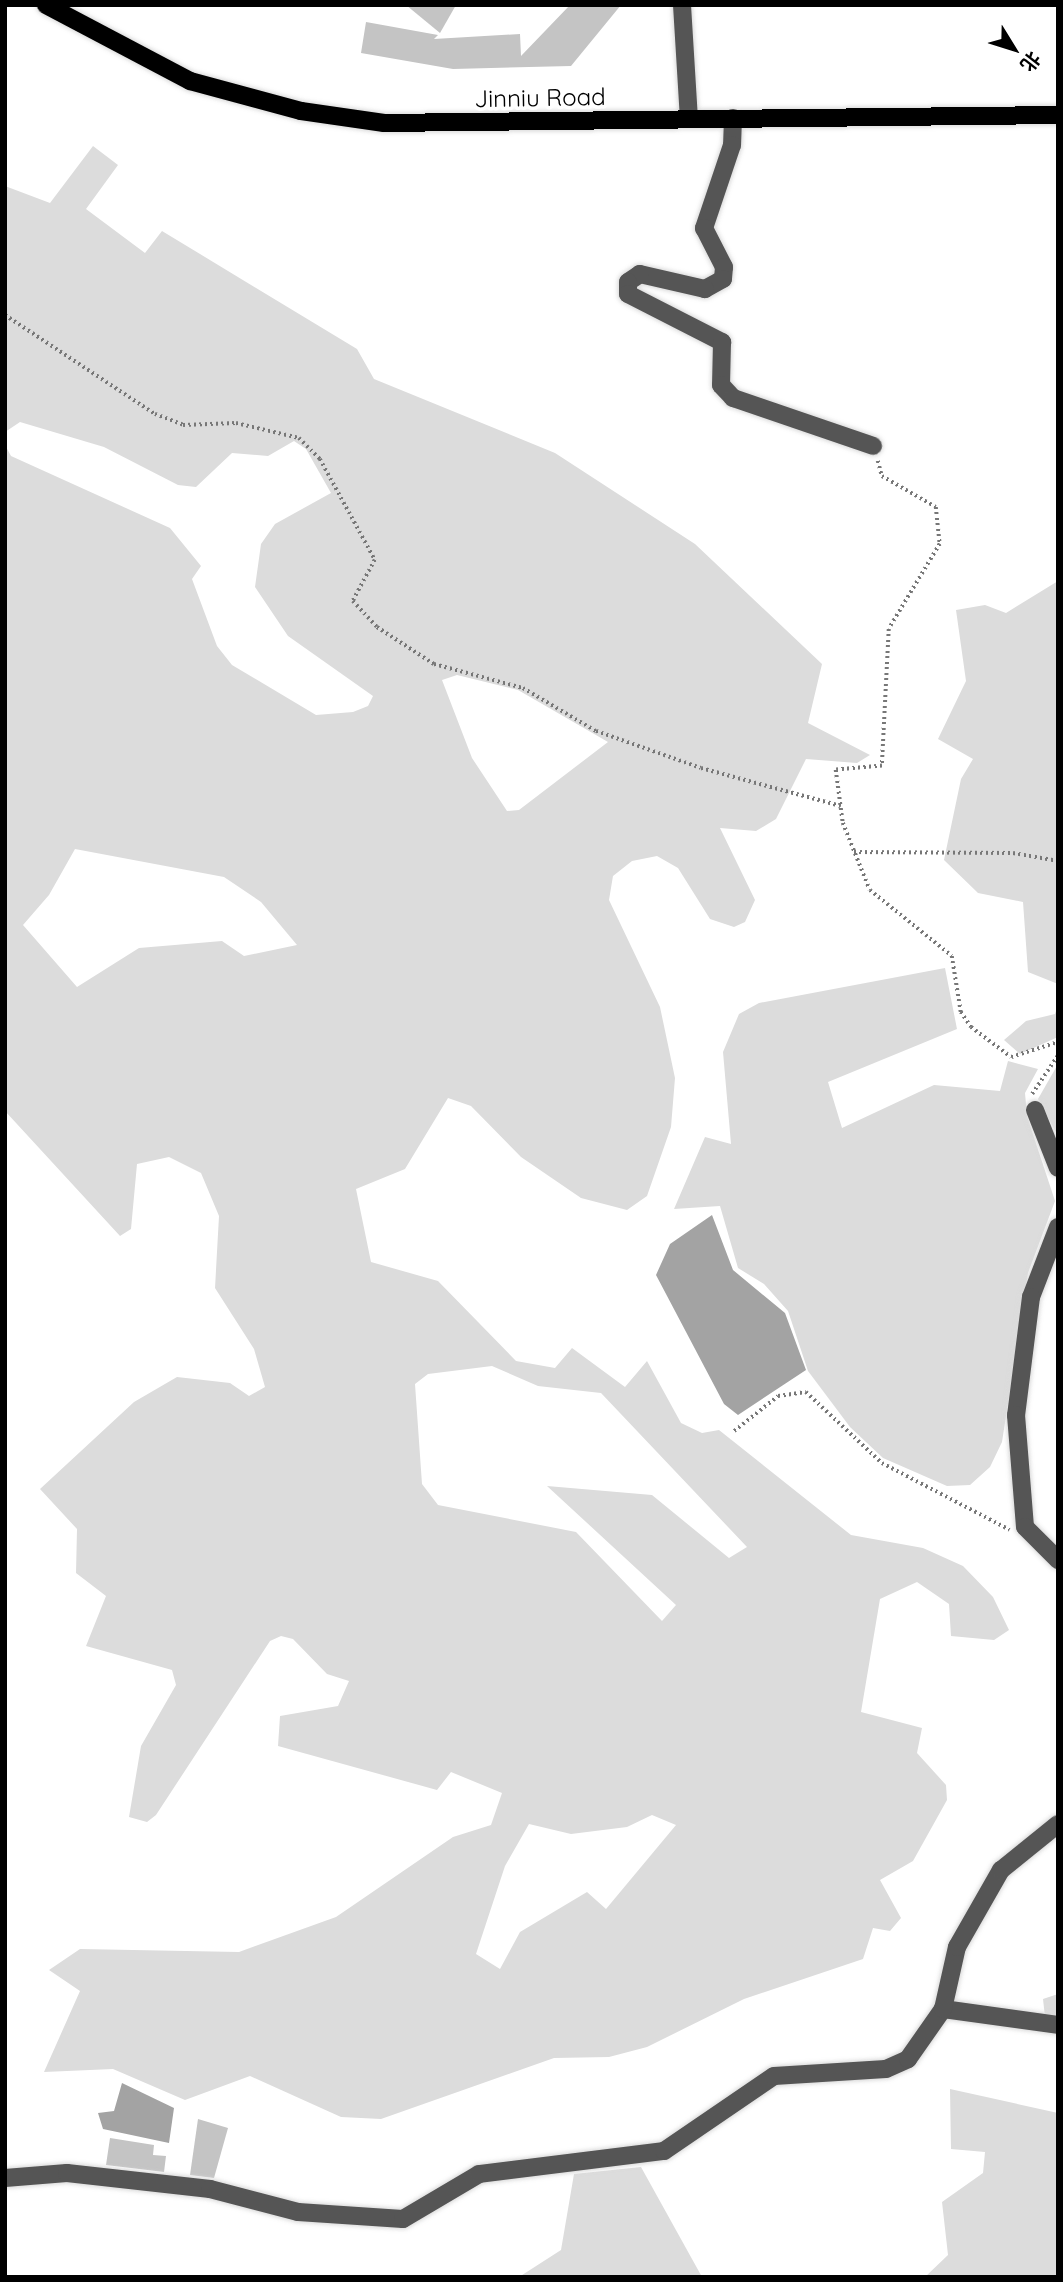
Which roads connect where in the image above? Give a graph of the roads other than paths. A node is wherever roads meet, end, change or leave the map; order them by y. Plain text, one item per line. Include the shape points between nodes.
1 (46, 5) edge
2 (681, 5) edge
3 (1058, 115) edge
4 (733, 118) junction
5 (689, 119) junction
6 (873, 446) road end
7 (1035, 1110) road end
8 (1058, 1168) edge
9 (1058, 1227) edge
10 (1058, 1560) edge
11 (1058, 1824) edge
12 (943, 2009) junction
13 (1058, 2025) edge
14 (5, 2178) edge

1 - 5 main road, Jinniu Road via 190,81 312,113 440,124
2 - 5 street
3 - 4 main road, Jinniu Road
4 - 5 main road, Jinniu Road
4 - 6 street via 732,145 704,228 724,267 723,279 705,289 640,274 628,282 628,294 722,342 721,385 733,398
7 - 8 street
9 - 10 street via 1031,1297 1017,1392 1026,1532
11 - 12 street via 1001,1870 957,1947
12 - 13 street
12 - 14 street via 903,2063 774,2076 664,2151 479,2174 402,2218 298,2212 210,2189 67,2173

